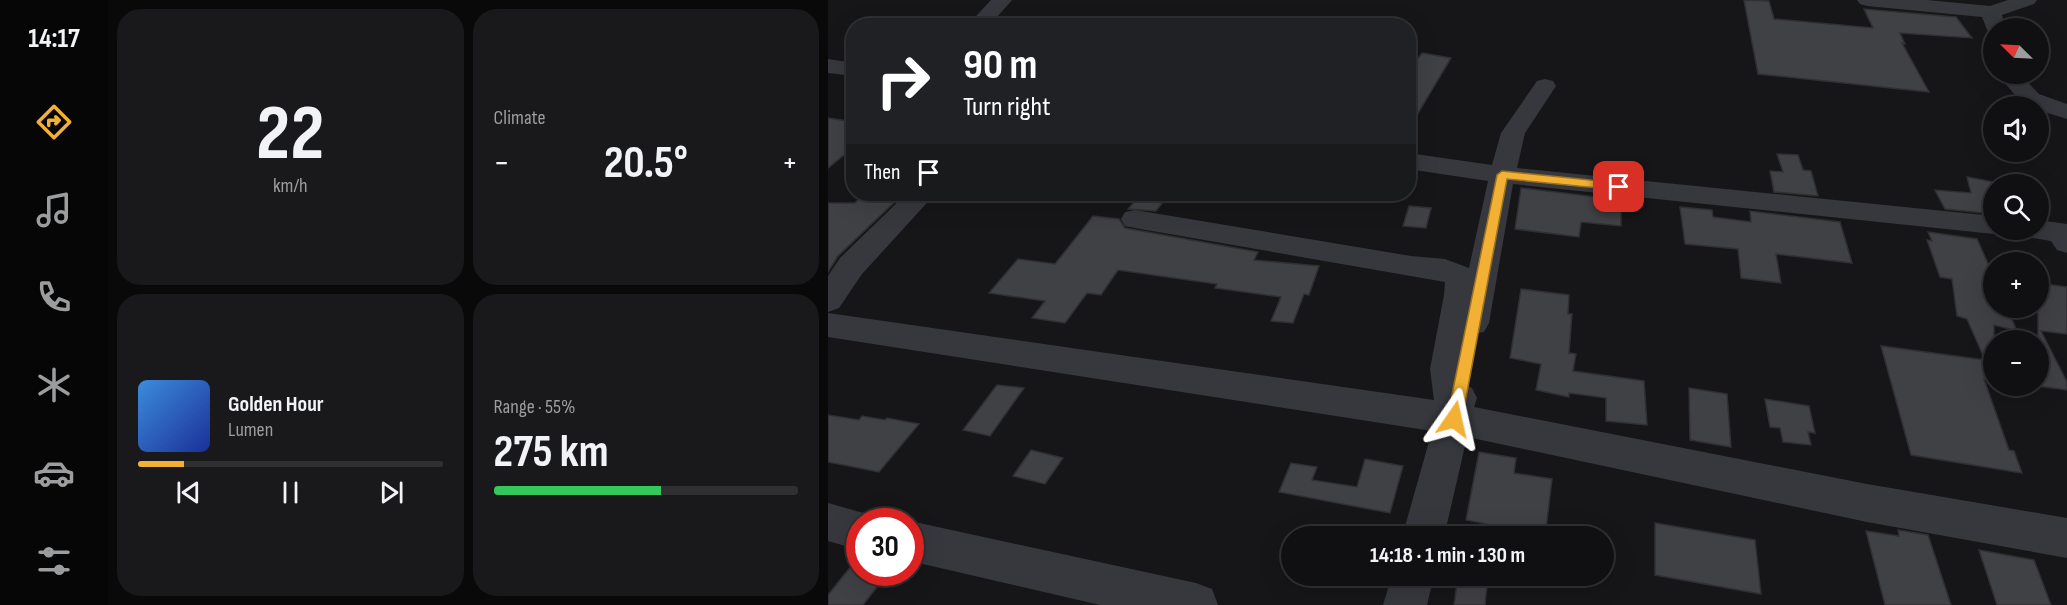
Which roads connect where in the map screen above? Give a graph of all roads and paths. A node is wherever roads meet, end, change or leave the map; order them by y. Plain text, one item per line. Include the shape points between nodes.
1 (1002, 0) edge
2 (1867, 0) edge
3 (2027, 0) edge
4 (1905, 2) edge
5 (985, 18) edge
6 (1983, 18) edge
7 (1996, 18) edge
8 (828, 66) edge
9 (846, 69) edge
10 (2017, 84) edge
11 (1545, 86) dead end
12 (2067, 112) edge
13 (1416, 162) edge
14 (1502, 175) junction
15 (913, 201) edge
16 (1135, 219) dead end
17 (1983, 224) edge
18 (2049, 231) edge
19 (2067, 243) edge
20 (840, 261) edge
21 (828, 300) edge
22 (828, 325) edge
23 (1454, 419) junction
24 (828, 522) edge
25 (846, 526) edge
26 (1426, 526) edge
27 (2067, 538) edge
28 (924, 544) edge
29 (1411, 586) edge
30 (1196, 605) edge
31 (1406, 605) edge

1 - 5 street
2 - 4 street
3 - 7 street
4 - 6 street
8 - 9 street
10 - 12 street via 2031,99
11 - 14 street via 1513,134
13 - 14 street
14 - 17 street
14 - 23 street
15 - 20 street
16 - 23 street via 1445,270 1460,276 1447,369
18 - 19 street via 2060,232
20 - 21 street
22 - 23 street
23 - 26 street
23 - 27 street via 1867,503
24 - 25 street
28 - 30 street
29 - 31 street

